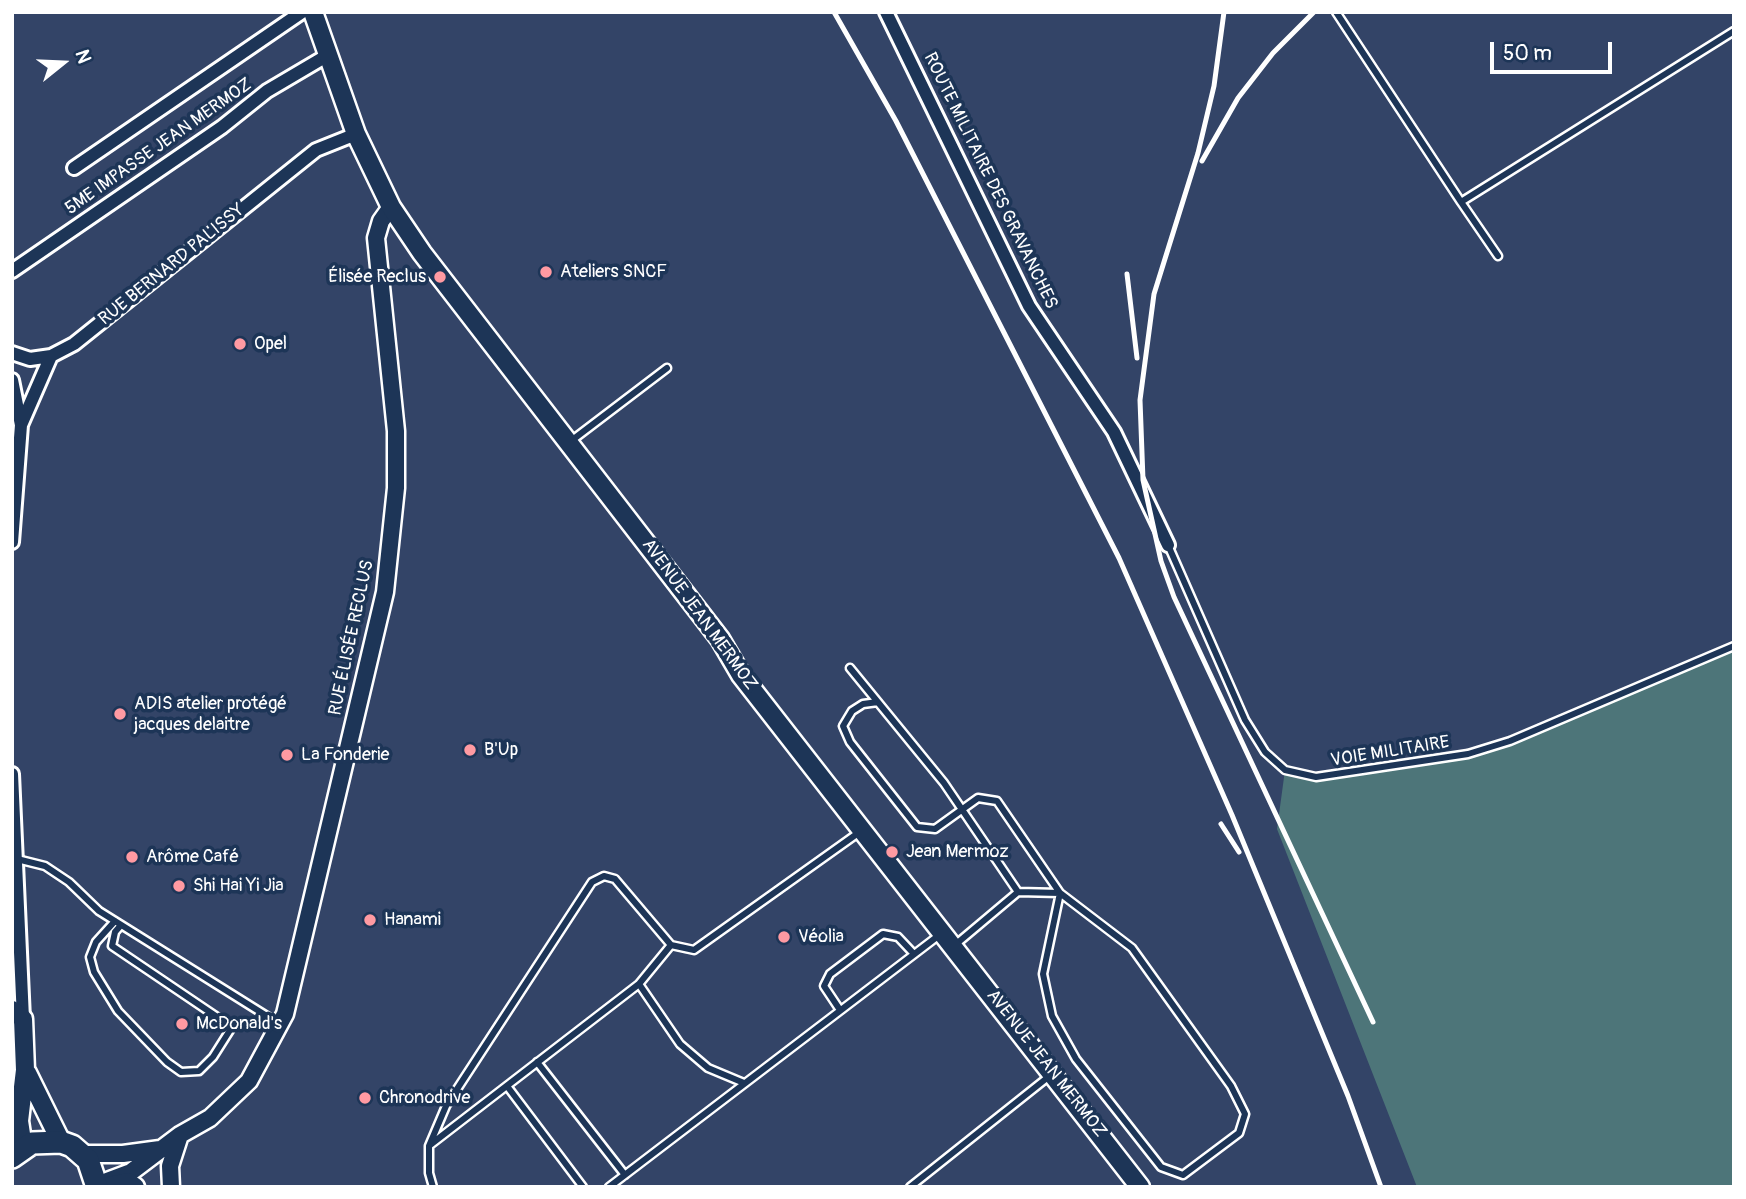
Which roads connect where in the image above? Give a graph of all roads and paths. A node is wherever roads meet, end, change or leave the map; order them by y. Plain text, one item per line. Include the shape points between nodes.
1 (302, 12) edge
2 (313, 12) edge
3 (886, 12) edge
4 (1336, 12) edge
5 (1734, 31) edge
6 (328, 55) junction
7 (356, 134) junction
8 (74, 168) dead end
9 (1461, 202) junction
10 (391, 207) junction
11 (1497, 256) dead end
12 (12, 271) edge
13 (12, 353) edge
14 (51, 356) junction
15 (667, 368) dead end
16 (12, 380) edge
17 (21, 425) junction
18 (569, 442) junction
19 (12, 542) edge
20 (1168, 545) joint
21 (1734, 646) edge
22 (850, 668) dead end
23 (878, 702) junction
24 (12, 774) edge
25 (963, 810) junction
26 (862, 830) junction
27 (16, 859) junction
28 (1018, 891) junction
29 (1060, 893) junction
30 (118, 923) junction
31 (948, 939) junction
32 (671, 945) junction
33 (20, 950) junction
34 (914, 954) junction
35 (12, 965) edge
36 (639, 985) junction
37 (840, 1010) junction
38 (17, 1015) edge
39 (280, 1024) junction
40 (537, 1062) junction
41 (25, 1070) junction
42 (1053, 1073) junction
43 (744, 1083) junction
44 (507, 1086) junction
45 (17, 1102) edge
46 (180, 1135) junction
47 (61, 1142) junction
48 (429, 1146) junction
49 (16, 1148) edge
50 (162, 1149) junction
51 (83, 1154) junction
52 (625, 1175) junction
53 (99, 1186) edge
54 (135, 1187) edge
55 (171, 1187) edge
56 (433, 1187) edge
57 (583, 1187) edge
58 (609, 1187) edge
59 (910, 1187) edge
60 (1140, 1187) edge

1 - 8 street
2 - 6 main road, AVENUE JEAN MERMOZ
3 - 20 street, ROUTE MILITAIRE DES GRAVANCHES via 1030,306 1114,432
4 - 9 lane
5 - 9 lane
6 - 7 main road, AVENUE JEAN MERMOZ
6 - 12 street, 5ME IMPASSE JEAN MERMOZ via 267,91
7 - 10 main road, AVENUE JEAN MERMOZ
7 - 14 street, RUE BERNARD PALISSY via 316,150 74,344
9 - 11 lane
10 - 18 main road, AVENUE JEAN MERMOZ
10 - 39 street, RUE ÉLISÉE RECLUS via 376,238 396,431 396,488 385,592
13 - 14 street via 30,359
14 - 17 street
15 - 18 lane
16 - 17 street
17 - 19 street
18 - 26 main road, AVENUE JEAN MERMOZ
20 - 21 lane, VOIE MILITAIRE via 1245,720 1265,752 1285,769 1316,777 1468,754 1510,741
22 - 23 lane
23 - 25 lane
23 - 25 lane via 852,711 843,726 850,742 918,827 935,830
24 - 27 street
25 - 28 lane
25 - 29 lane via 978,799 997,802
26 - 31 main road, AVENUE JEAN MERMOZ
26 - 32 lane via 694,950
27 - 30 lane via 45,866
27 - 33 street
28 - 29 lane
28 - 31 lane
29 - 29 lane via 1132,948 1231,1086 1245,1114 1239,1133 1182,1175 1161,1167 1076,1059 1052,1016 1043,974
30 - 30 lane via 96,942 90,957 94,972 118,1011 167,1062 181,1072 198,1071 232,1027 112,946
30 - 39 lane
31 - 34 lane
31 - 42 main road, AVENUE JEAN MERMOZ
32 - 36 lane
32 - 48 lane via 615,879 604,876 592,882 446,1106
33 - 35 street
33 - 38 street
34 - 37 lane
34 - 37 lane via 898,937 883,934 830,974 824,986
36 - 40 lane
36 - 43 lane via 680,1044 709,1068
37 - 43 lane
38 - 41 main road
39 - 46 street, RUE ÉLISÉE RECLUS via 250,1081 210,1118
40 - 44 lane
40 - 52 lane
41 - 45 main road
41 - 47 main road
42 - 59 lane
42 - 60 main road, AVENUE JEAN MERMOZ
43 - 52 lane
44 - 48 lane
44 - 57 lane
45 - 49 main road
46 - 50 street, RUE ÉLISÉE RECLUS
46 - 55 street via 170,1166
47 - 49 main road via 42,1141
47 - 51 main road
48 - 56 lane
50 - 51 street
50 - 53 street, RUE ÉLISÉE RECLUS via 131,1172
51 - 53 main road
52 - 58 lane
53 - 54 main road via 128,1182

